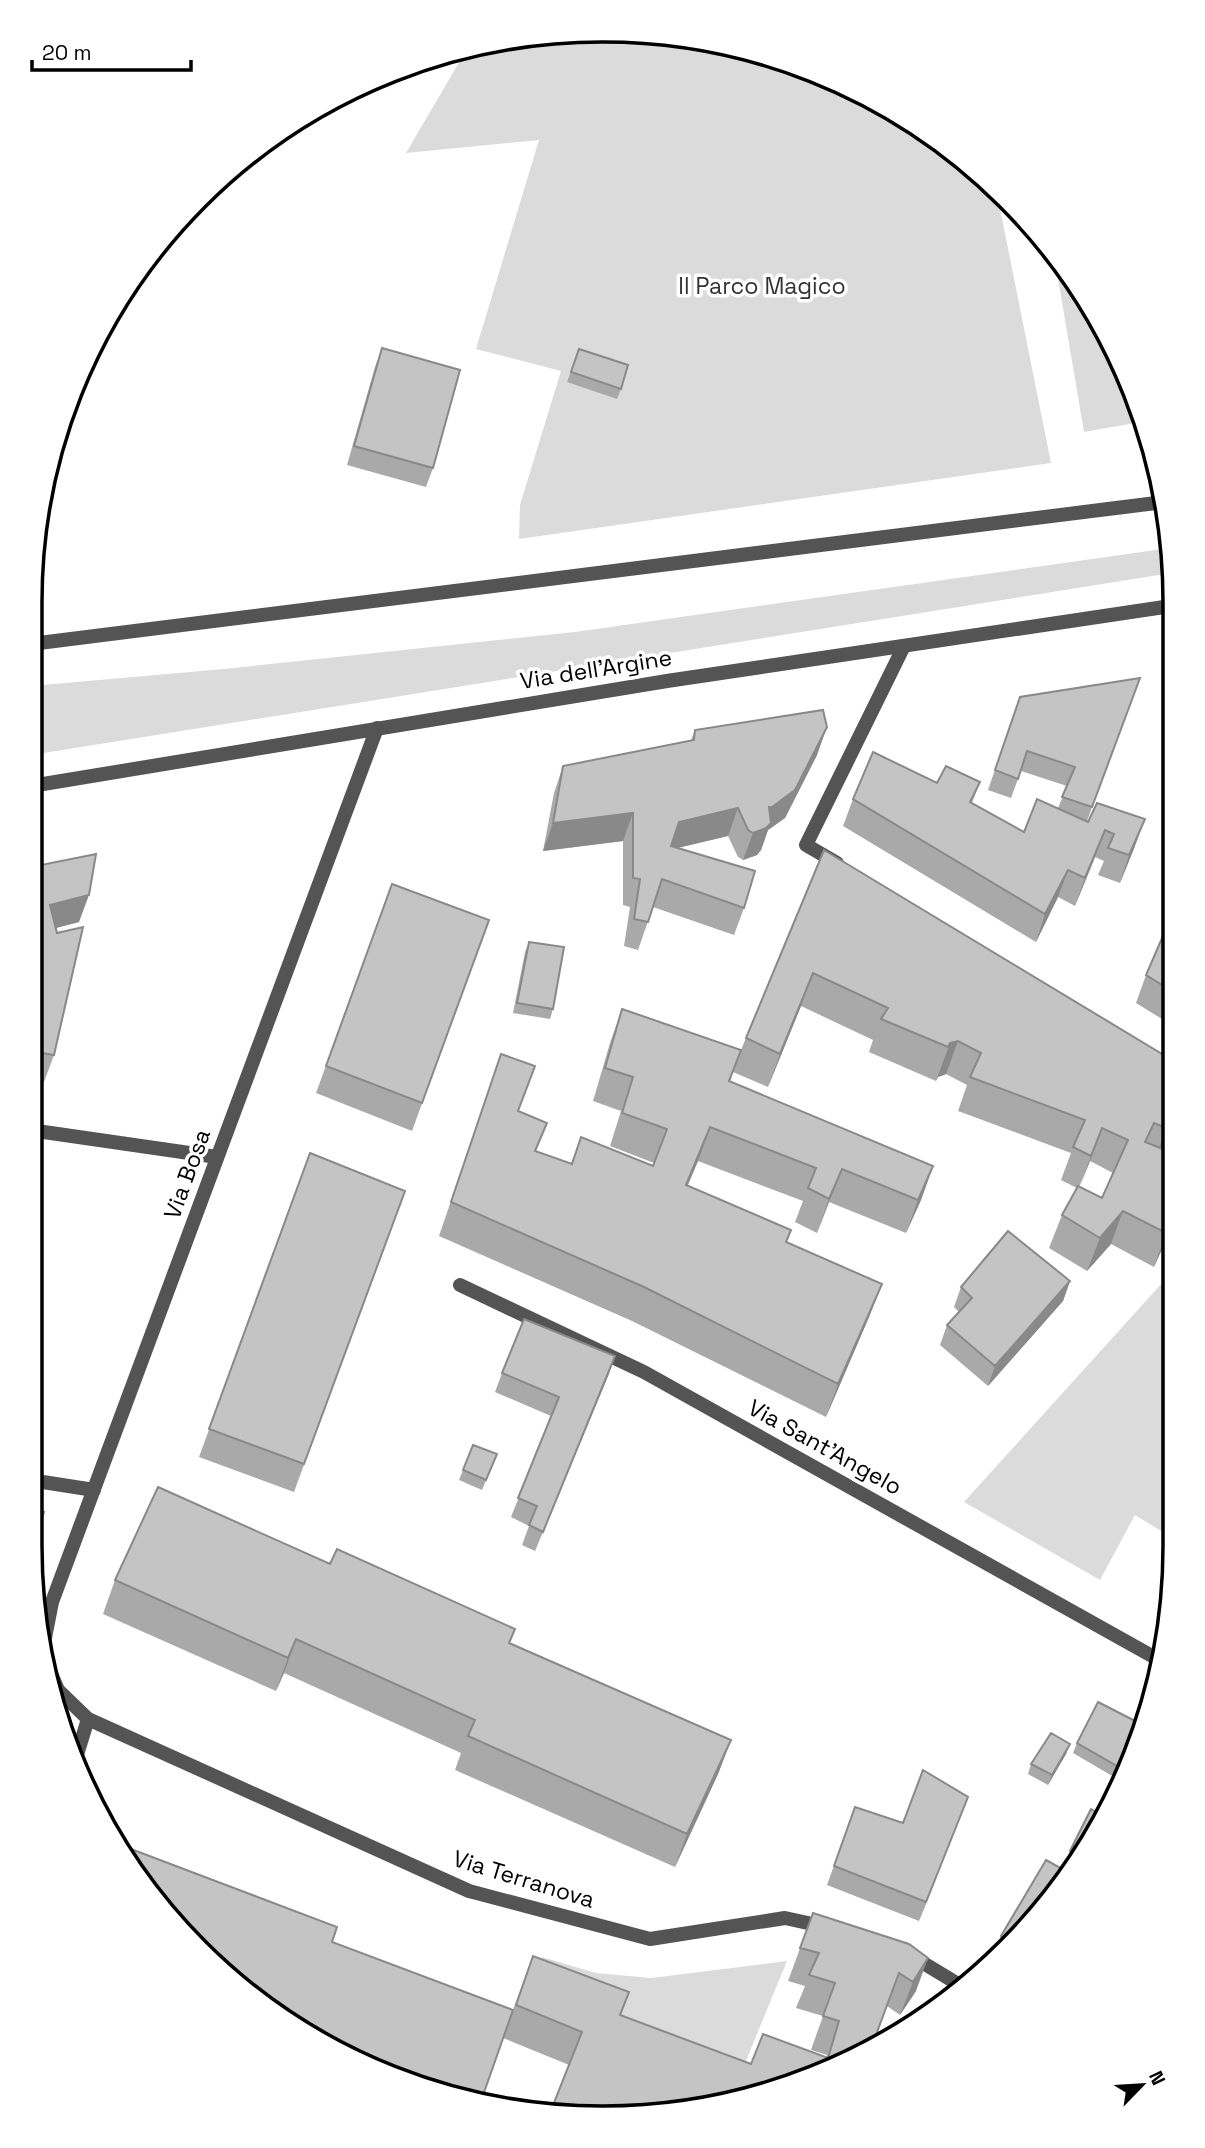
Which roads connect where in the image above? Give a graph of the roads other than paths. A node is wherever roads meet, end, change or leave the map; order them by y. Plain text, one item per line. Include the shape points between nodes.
1 (1154, 503) edge
2 (1163, 607) edge
3 (42, 643) edge
4 (904, 646) junction
5 (377, 728) junction
6 (42, 784) edge
7 (854, 873) edge
8 (42, 1132) edge
9 (218, 1157) junction
10 (460, 1285) dead end
11 (42, 1482) edge
12 (94, 1490) junction
13 (48, 1624) edge
14 (1152, 1656) edge
15 (62, 1694) edge
16 (88, 1719) junction
17 (80, 1746) edge
18 (846, 1931) edge
19 (894, 1945) edge
20 (954, 1982) edge

1 - 3 street
2 - 4 street, Via dell'Argine
4 - 5 street, Via dell'Argine
4 - 7 street via 806,845
5 - 6 street, Via dell'Argine
5 - 9 street, Via Bosa
8 - 9 street
9 - 12 street, Via Bosa
10 - 14 street, Via Sant'Angelo via 645,1372
11 - 12 street
12 - 13 street, Via Bosa
15 - 16 street
16 - 17 street
16 - 18 street, Via Terranova via 469,1891 650,1939 785,1919
19 - 20 street

